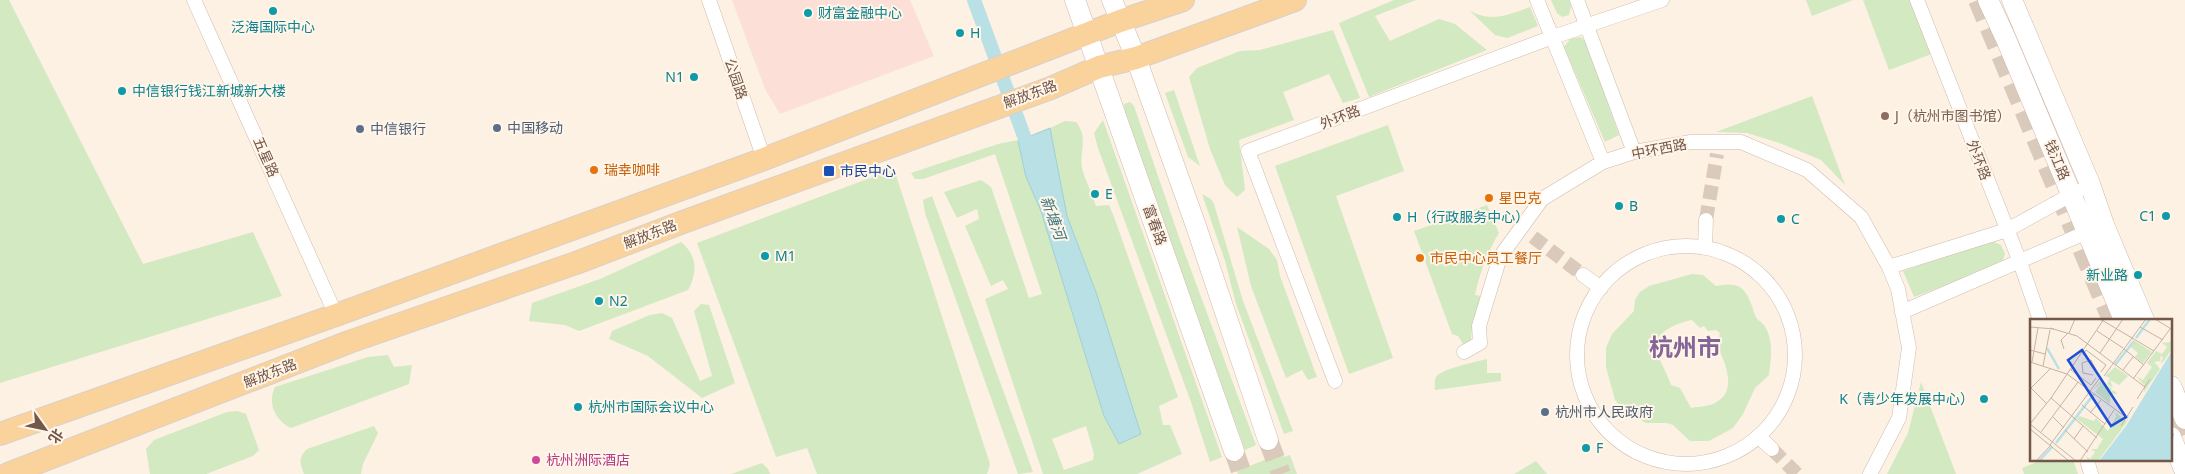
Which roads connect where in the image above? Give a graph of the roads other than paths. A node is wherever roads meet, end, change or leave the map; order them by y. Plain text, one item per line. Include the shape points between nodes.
1 (194, 0) edge
2 (709, 0) edge
3 (1075, 0) edge
4 (1112, 0) edge
5 (1183, 0) edge
6 (1295, 0) edge
7 (1538, 0) edge
8 (1576, 0) edge
9 (1662, 0) edge
10 (1917, 0) edge
11 (1988, 0) edge
12 (2012, 0) edge
13 (1120, 21) junction
14 (1587, 26) junction
15 (1088, 34) junction
16 (1553, 37) junction
17 (1136, 58) junction
18 (1099, 67) junction
19 (1634, 152) junction
20 (764, 159) junction
21 (1603, 162) junction
22 (2090, 184) junction
23 (2072, 194) junction
24 (1706, 220) tunnel mouth
25 (1521, 228) junction
26 (2096, 229) junction
27 (2007, 230) junction
28 (1533, 237) tunnel mouth
29 (1705, 247) junction
30 (2020, 262) junction
31 (1889, 267) junction
32 (1583, 275) tunnel mouth
33 (1601, 288) junction
34 (1902, 312) junction
35 (336, 315) junction
36 (2040, 319) edge
37 (2124, 319) edge
38 (2143, 319) edge
39 (1464, 352) dead end
40 (1335, 380) dead end
41 (2172, 388) edge
42 (2185, 419) edge
43 (0, 434) edge
44 (1758, 436) junction
45 (1268, 440) tunnel mouth
46 (2172, 440) edge
47 (1772, 449) tunnel mouth
48 (1234, 451) tunnel mouth
49 (1669, 468) edge
50 (2185, 472) edge
51 (8, 474) edge
52 (1870, 474) edge

1 - 35 street, 五星路
2 - 20 street, 公园路
3 - 15 main road, 富春路
4 - 13 main road
5 - 13 main road
6 - 17 main road, 解放东路
7 - 16 street
8 - 14 street
9 - 14 street, 外环路
10 - 27 street, 外环路
11 - 23 main road, 钱江路
12 - 22 main road, 钱江路
13 - 15 main road
13 - 17 main road
14 - 16 street, 外环路
14 - 19 street
15 - 18 main road, 富春路
15 - 20 main road
16 - 21 street
16 - 40 street, 外环路 via 1248,151
17 - 18 main road, 解放东路
17 - 45 main road
18 - 48 main road, 富春路
18 - 51 main road, 解放东路 via 1051,88 576,263 349,342
19 - 21 street, 中环西路
19 - 31 street, 中环西路 via 1691,142 1717,148 1741,142 1807,170 1861,217
20 - 35 main road
21 - 25 street, 中环西路 via 1542,199
22 - 23 street
22 - 26 main road, 钱江路
23 - 26 main road, 钱江路
23 - 27 street
24 - 29 street
25 - 28 street
25 - 39 street, 中环西路 via 1500,257 1479,326 1480,343
26 - 30 street
26 - 37 main road, 钱江路
26 - 38 main road, 钱江路
27 - 30 street, 外环路
27 - 31 street
29 - 33 street via 1668,247 1634,259
29 - 44 street via 1739,259 1768,281 1787,312 1796,347 1792,384 1777,417
30 - 34 street
30 - 36 street, 外环路
31 - 34 street, 中环西路 via 1898,289
32 - 33 street
33 - 49 street via 1586,311 1577,346 1580,382 1594,415 1618,441
34 - 52 street, 中环西路 via 1909,348 1899,418
35 - 43 main road
41 - 42 main road
44 - 47 street
44 - 49 street via 1752,443 1720,460
46 - 50 main road

